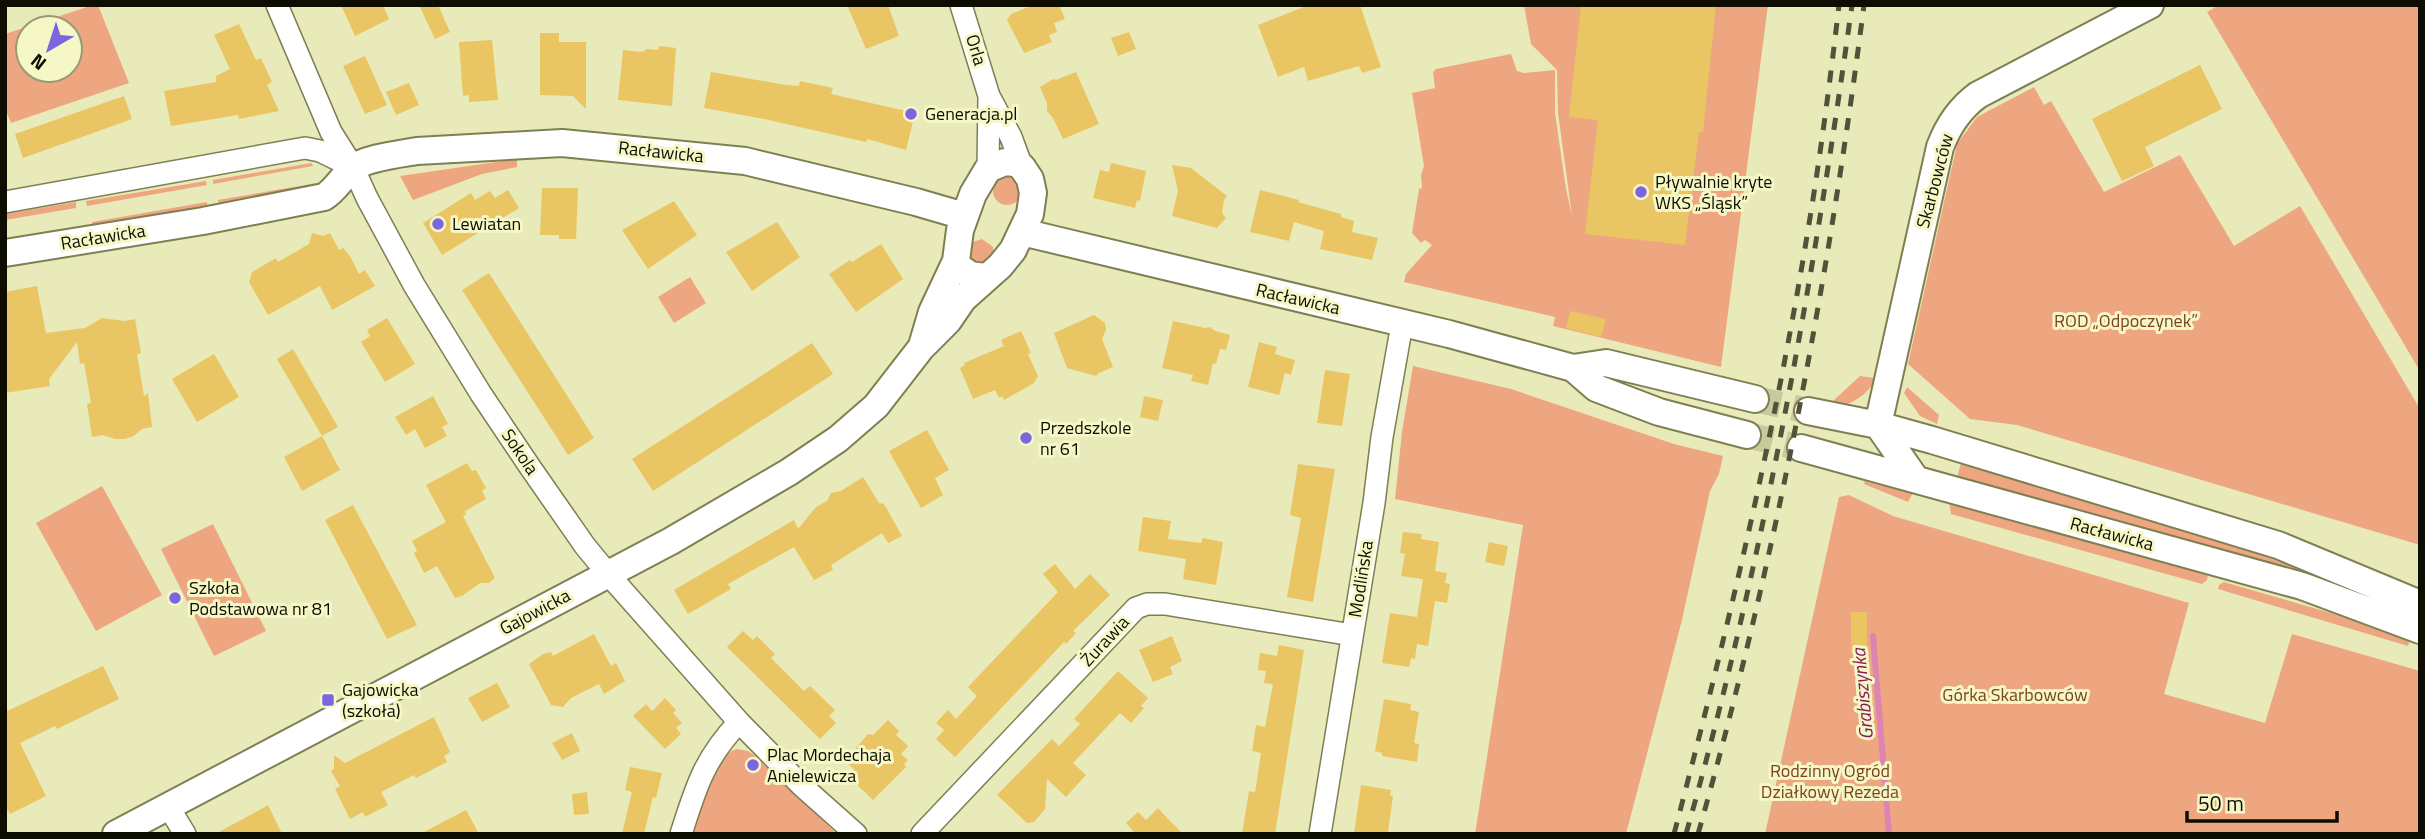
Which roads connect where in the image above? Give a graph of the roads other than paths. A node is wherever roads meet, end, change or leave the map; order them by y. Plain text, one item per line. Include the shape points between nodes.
1 (277, 5) edge
2 (961, 5) edge
3 (2150, 5) edge
4 (989, 96) junction
5 (354, 167) junction
6 (1022, 167) junction
7 (988, 169) junction
8 (5, 202) edge
9 (964, 216) junction
10 (1022, 232) junction
11 (5, 253) edge
12 (956, 261) junction
13 (985, 277) junction
14 (1402, 324) junction
15 (921, 348) junction
16 (1573, 368) junction
17 (1755, 399) tunnel mouth
18 (1808, 411) tunnel mouth
19 (1878, 425) junction
20 (1747, 435) tunnel mouth
21 (1915, 478) junction
22 (608, 574) junction
23 (2371, 583) junction
24 (2420, 604) edge
25 (2352, 606) junction
26 (2420, 630) edge
27 (1352, 635) junction
28 (739, 722) junction
29 (168, 806) junction
30 (116, 834) edge
31 (185, 834) edge
32 (681, 834) edge
33 (856, 834) edge
34 (922, 834) edge
35 (1320, 834) edge

1 - 5 street, Sokola via 331,132
2 - 4 street, Orla
3 - 19 street, Skarbowców via 1978,95 1952,122 1940,147
4 - 6 street, Orla
4 - 7 street, Orla
5 - 8 street via 305,148
5 - 9 street, Racławicka via 417,151 562,144 606,147 745,161
5 - 11 street, Racławicka via 324,197
5 - 22 street, Sokola via 414,285 467,373
6 - 7 street via 1005,162
6 - 10 street, Gajowicka via 1033,193
7 - 9 street, Gajowicka
9 - 12 street, Gajowicka
10 - 13 street, Gajowicka via 1010,254
10 - 14 street, Racławicka
12 - 13 street via 970,275
12 - 15 street, Gajowicka
13 - 15 street, Gajowicka
14 - 16 street, Racławicka
14 - 27 street, Modlińska
15 - 22 street, Gajowicka via 876,405 838,439 765,486
16 - 17 street, Racławicka via 1606,363
16 - 20 street, Racławicka via 1609,393 1659,412
18 - 19 street, Racławicka
19 - 21 street
19 - 21 street, Racławicka via 1806,449
19 - 23 street, Racławicka via 2278,545
21 - 25 street, Racławicka via 2302,586
22 - 28 street, Sokola
22 - 29 street, Gajowicka
23 - 24 street, Racławicka
23 - 25 street via 2367,601
25 - 26 street, Racławicka
27 - 34 street, Żurawia via 1165,604 1136,608
27 - 35 street, Modlińska
28 - 32 street via 718,745 703,772
28 - 33 street, Sokola
29 - 30 street, Gajowicka
29 - 31 street

